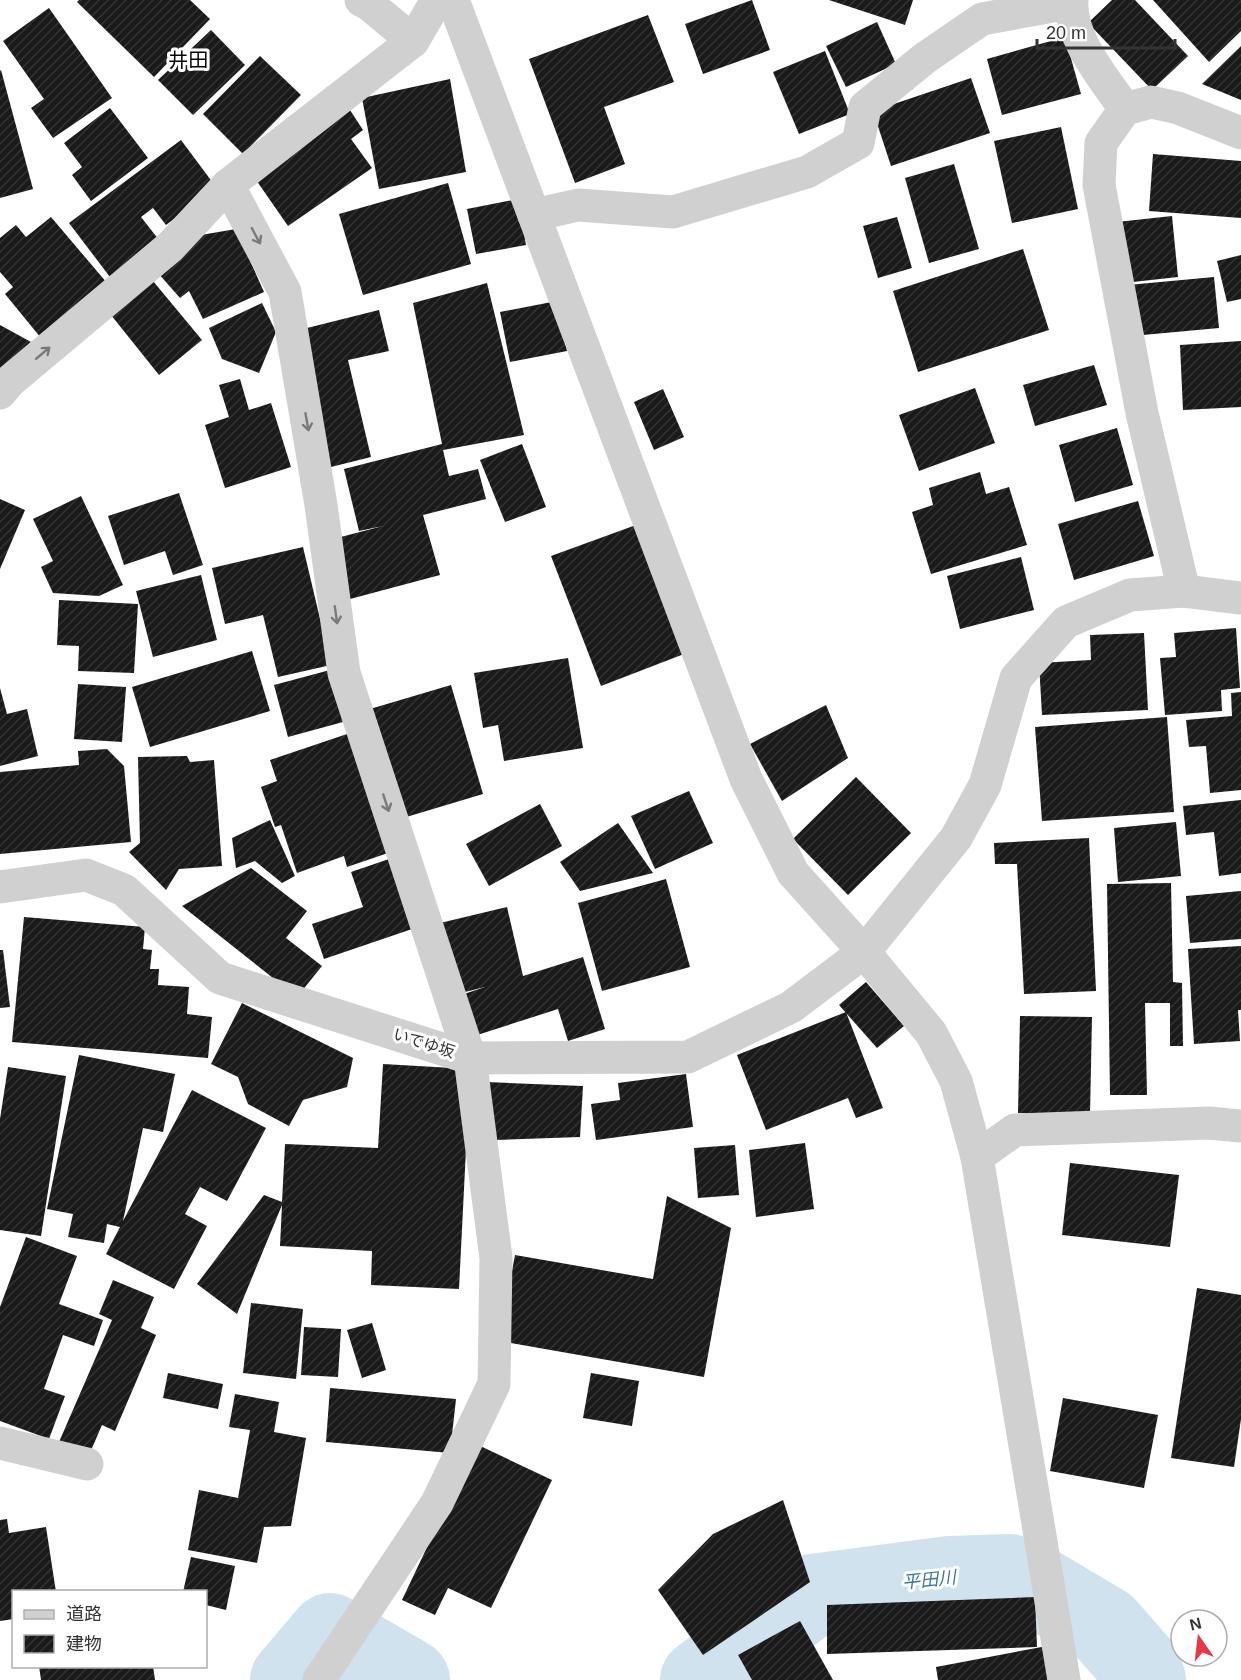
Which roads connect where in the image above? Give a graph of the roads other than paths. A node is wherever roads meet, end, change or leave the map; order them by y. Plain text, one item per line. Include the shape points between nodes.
1 (361, 0) edge
2 (437, 0) edge
3 (453, 0) edge
4 (1071, 5) edge
5 (413, 41) junction
6 (1125, 109) junction
7 (1241, 133) edge
8 (228, 184) junction
9 (534, 215) junction
10 (0, 393) edge
11 (1184, 591) junction
12 (1241, 598) edge
13 (0, 887) edge
14 (864, 952) junction
15 (470, 1058) junction
16 (1241, 1126) edge
17 (977, 1156) junction
18 (0, 1443) edge
19 (87, 1464) dead end
20 (326, 1671) edge
21 (1064, 1680) edge

1 - 5 street
2 - 5 street
3 - 9 street
4 - 6 street via 1084,48
4 - 9 street via 982,19 925,58 865,107 858,143 807,172 673,212 578,205
5 - 8 street
6 - 7 street via 1151,102 1178,108
6 - 11 street via 1101,143 1099,185 1142,413
10 -> 8 street via 170,247
8 -> 15 street via 285,292 344,673
9 - 14 street via 746,779 794,873
11 - 12 street, いでゆ坂
11 - 14 street, いでゆ坂 via 1130,595 1066,622 1016,678 986,785 956,838
13 - 15 street, いでゆ坂 via 86,875 124,890 220,978
14 - 15 street, いでゆ坂 via 791,1007 688,1058
14 - 17 street via 930,1033 956,1081
15 - 20 street via 496,1258 494,1384 437,1503
16 - 17 street via 1209,1123 1015,1130
17 - 21 street
18 - 19 street

